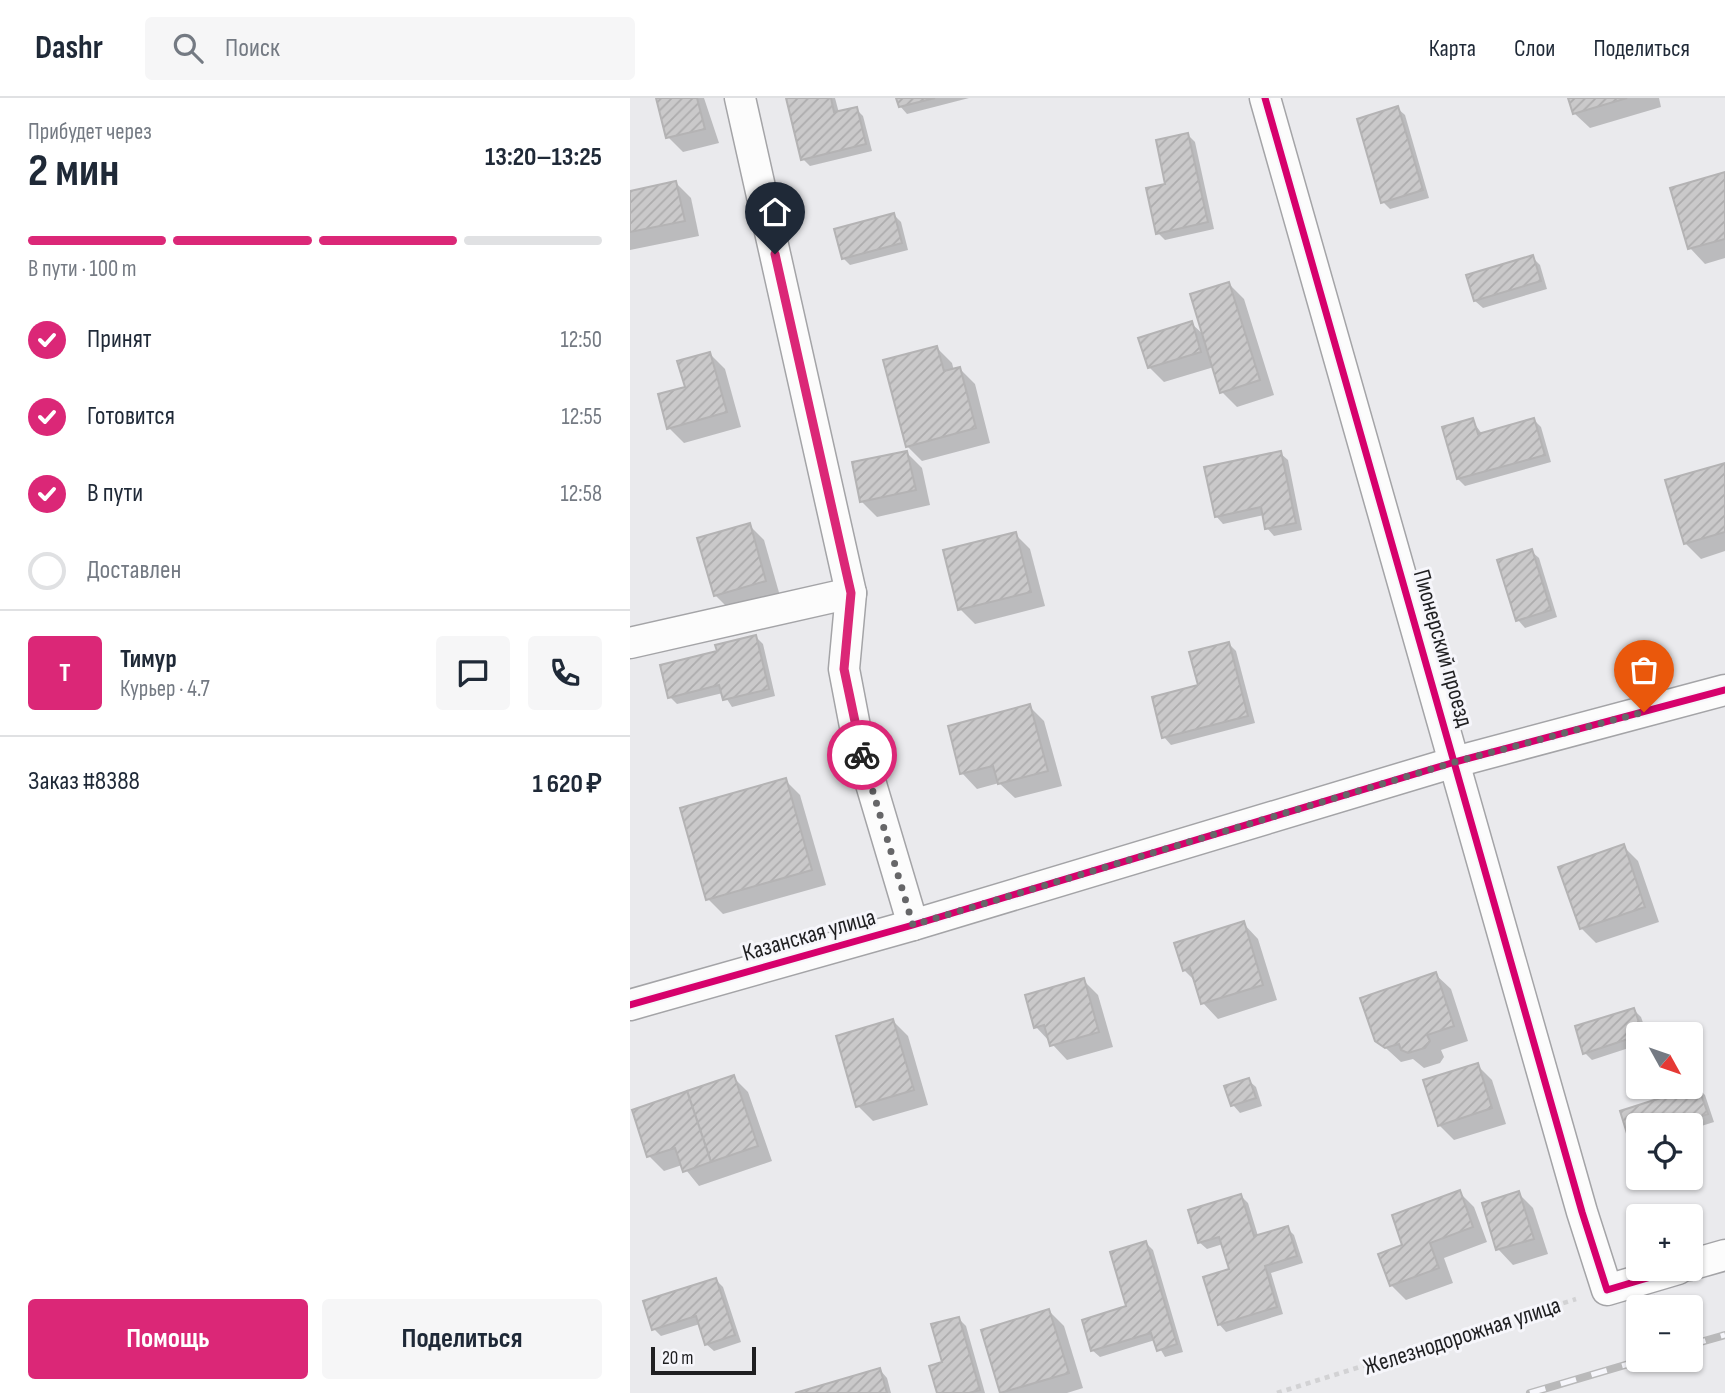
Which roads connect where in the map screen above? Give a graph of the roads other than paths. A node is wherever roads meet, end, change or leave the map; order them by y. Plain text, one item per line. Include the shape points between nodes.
1 (740, 98) edge
2 (1265, 98) edge
3 (851, 593) junction
4 (630, 643) edge
5 (1725, 690) edge
6 (1455, 762) junction
7 (913, 925) junction
8 (630, 1005) edge
9 (1725, 1255) edge
10 (1703, 1261) edge
11 (1637, 1281) edge

1 - 3 street
2 - 6 street, Пионерский проезд
3 - 4 street
3 - 7 street via 844,669 857,737
5 - 6 street, Казанская улица
6 - 7 street, Казанская улица
6 - 11 street, Пионерский проезд via 1607,1290
7 - 8 street, Казанская улица
9 - 10 street

